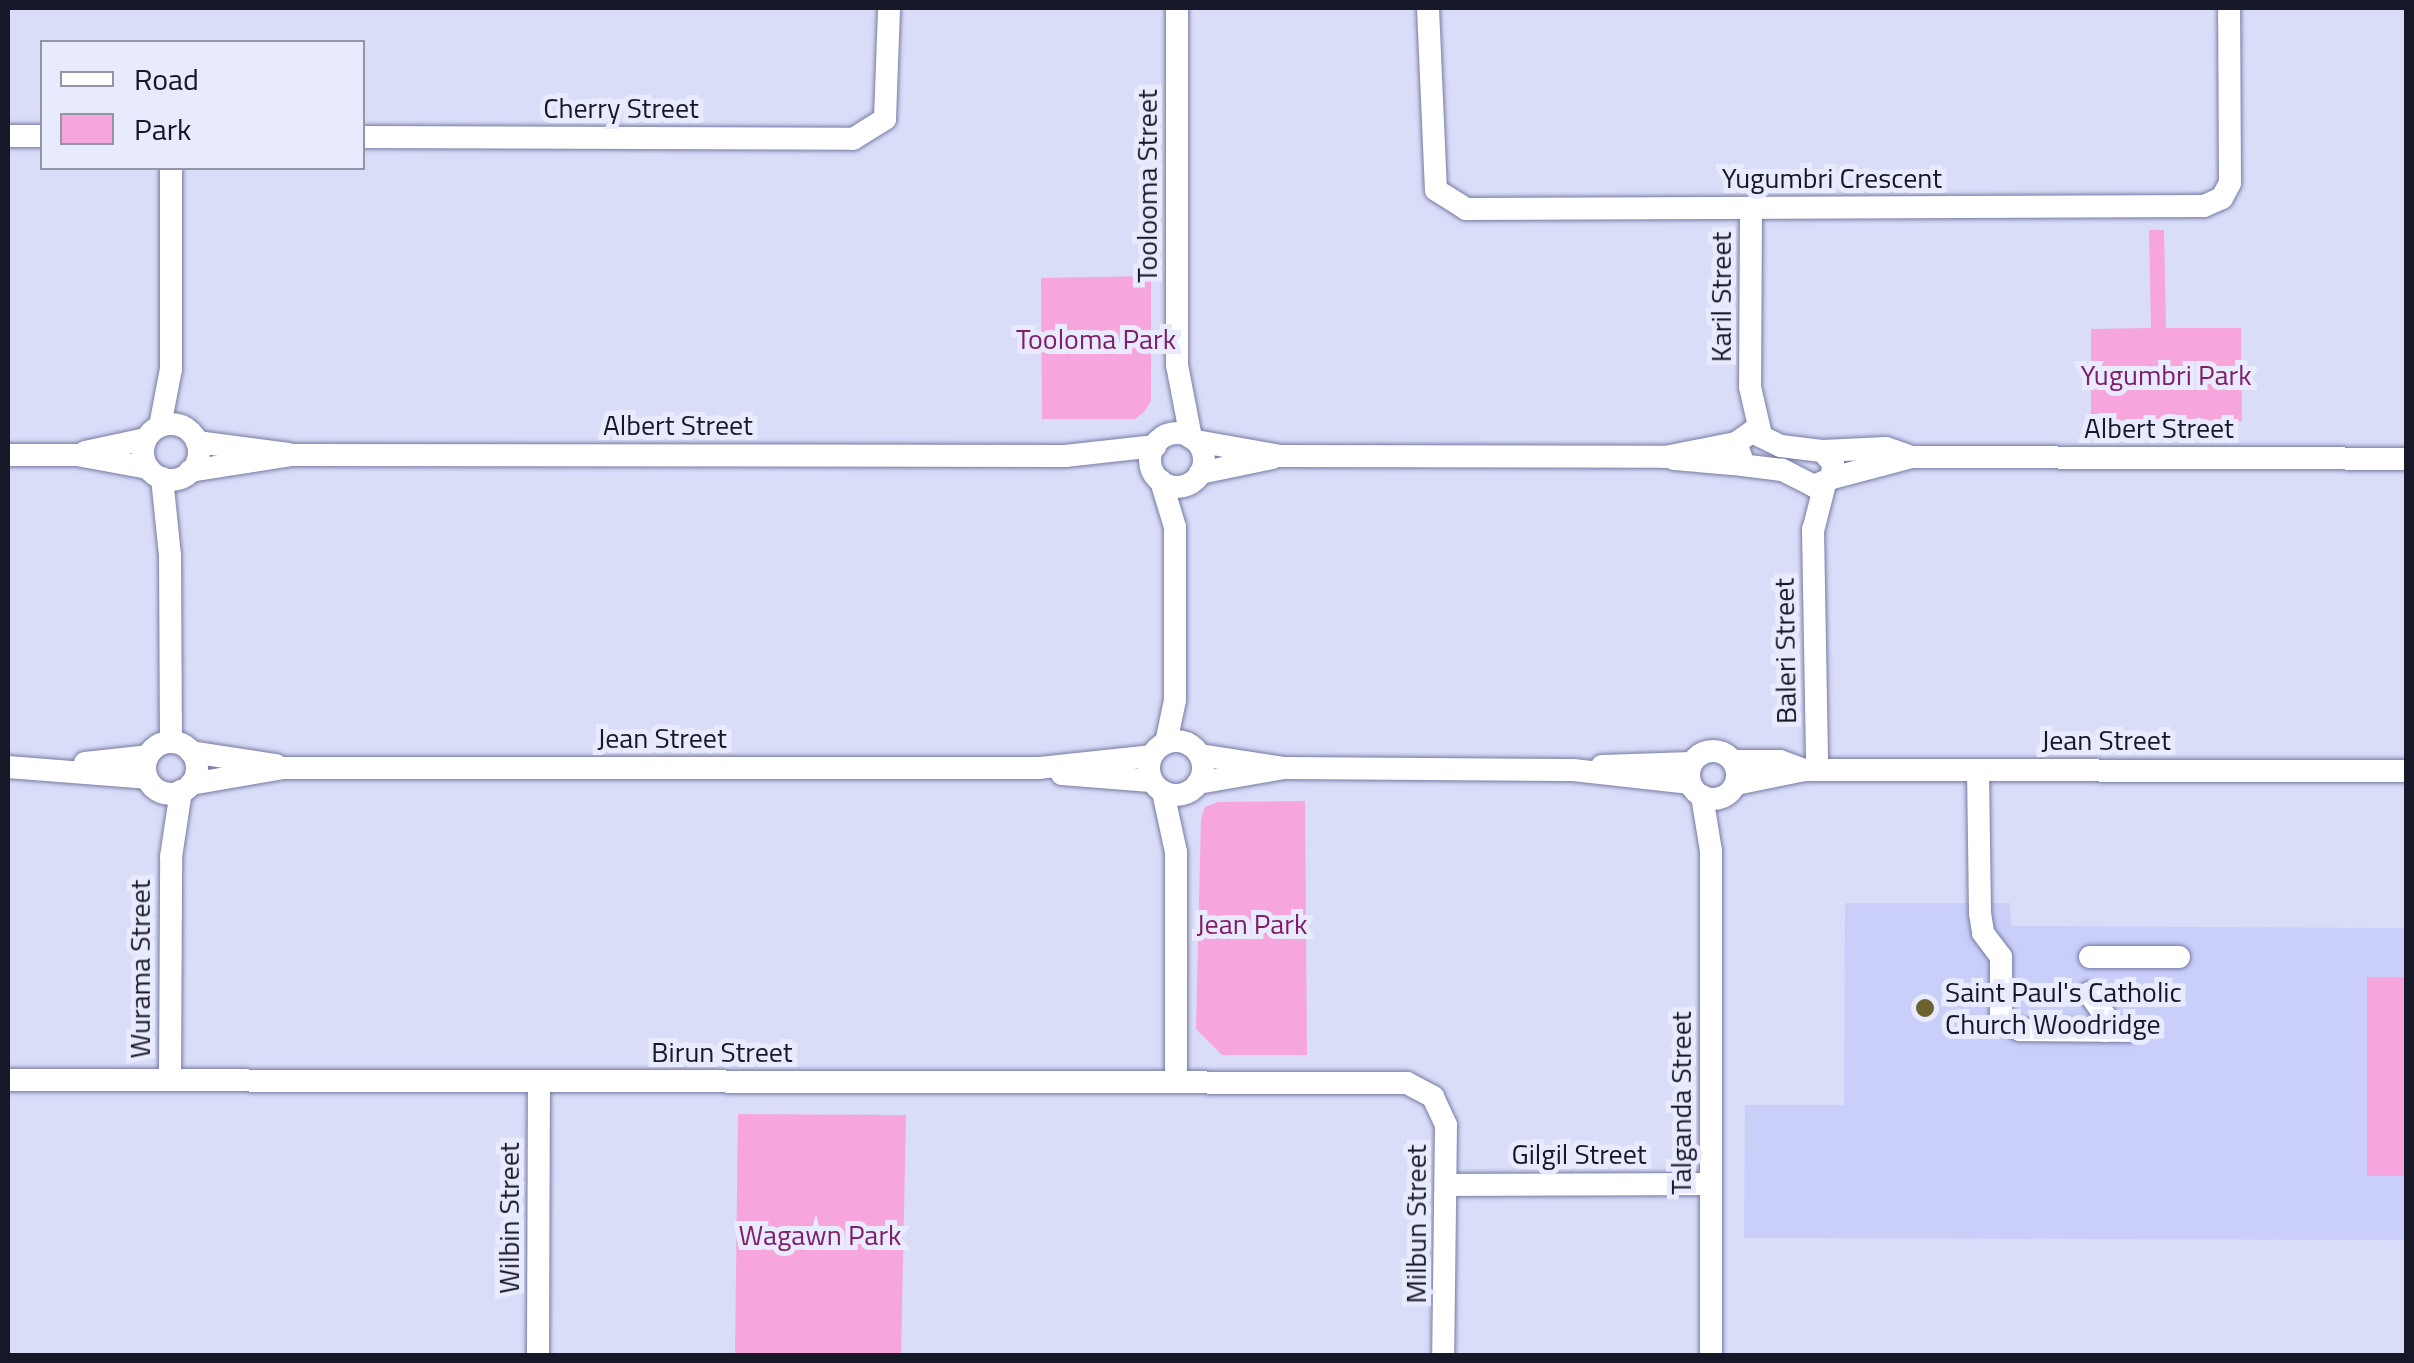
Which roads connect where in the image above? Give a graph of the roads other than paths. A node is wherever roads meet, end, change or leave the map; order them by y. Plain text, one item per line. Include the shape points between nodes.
1 (889, 8) edge
2 (1176, 8) edge
3 (1428, 8) edge
4 (2229, 8) edge
5 (8, 136) edge
6 (40, 136) edge
7 (365, 137) edge
8 (171, 170) edge
9 (1751, 208) junction
10 (1177, 365) junction
11 (162, 430) junction
12 (1194, 440) junction
13 (1161, 441) junction
14 (197, 442) junction
15 (1746, 444) junction
16 (1822, 451) junction
17 (8, 454) edge
18 (77, 455) junction
19 (291, 455) junction
20 (1065, 456) junction
21 (1280, 456) junction
22 (1912, 457) junction
23 (2406, 459) edge
24 (170, 474) junction
25 (1158, 478) junction
26 (1196, 478) junction
27 (1821, 482) junction
28 (1175, 527) junction
29 (181, 747) junction
30 (1176, 749) junction
31 (8, 767) edge
32 (284, 768) junction
33 (1039, 768) junction
34 (1285, 768) junction
35 (1811, 770) junction
36 (1978, 770) junction
37 (2406, 771) edge
38 (166, 780) junction
39 (1713, 781) junction
40 (1175, 787) junction
41 (2090, 957) dead end
42 (2179, 957) dead end
43 (2090, 993) dead end
44 (2105, 1030) junction
45 (2130, 1031) dead end
46 (8, 1080) edge
47 (170, 1080) junction
48 (1176, 1081) junction
49 (539, 1082) junction
50 (1433, 1097) joint
51 (1712, 1184) junction
52 (1448, 1185) junction
53 (538, 1356) edge
54 (1443, 1356) edge
55 (1710, 1356) edge

1 - 7 street, Cherry Street via 888,100 877,130 854,139
2 - 10 street, Toolooma Street
3 - 9 street, Yugumbri Crescent via 1430,151 1436,190 1451,200 1466,208
4 - 9 street, Yugumbri Crescent via 2230,183 2222,198 2204,206
5 - 6 street
8 - 11 street via 171,369
9 - 15 street, Karil Street
10 - 12 street, Toolooma Street
10 - 13 street, Toolooma Street
11 - 14 street
11 - 18 street, Albert Street
11 - 24 street
12 - 13 street, Albert Street
12 - 21 street, Albert Street
12 - 26 street via 1204,456
13 - 20 street, Albert Street
13 - 25 street
14 - 19 street, Albert Street
14 - 24 street
15 - 16 street, Albert Street
15 - 21 street, Albert Street via 1665,458
15 - 27 street, Albert Street via 1782,470
16 - 22 street, Albert Street via 1886,448
16 - 27 street via 1833,463
17 - 18 street, Albert Street
18 - 24 street, Albert Street
19 - 20 street, Albert Street
19 - 24 street, Albert Street
20 - 25 street, Albert Street
21 - 26 street, Albert Street
22 - 23 street, Albert Street
22 - 27 street, Albert Street
24 - 29 street
25 - 26 street, Albert Street
25 - 28 street
26 - 28 street
27 - 35 street, Baleri Street via 1813,530
28 - 30 street
29 - 32 street, Jean Street
29 - 38 street
29 - 38 street, Wurama Street via 196,768
30 - 33 street, Jean Street
30 - 34 street, Jean Street
30 - 40 street
30 - 40 street
31 - 38 street, Jean Street
32 - 33 street, Jean Street
32 - 38 street, Jean Street
33 - 40 street, Jean Street
34 - 39 street, Jean Street via 1574,770
34 - 40 street, Jean Street
35 - 36 street, Jean Street
35 - 39 street, Jean Street
36 - 37 street, Jean Street
36 - 44 street via 1980,914 1983,932 2001,957 2002,1020 2020,1030
38 - 47 street, Wurama Street
39 - 51 street, Talganda Street
40 - 48 street
41 - 42 street
43 - 44 street via 2105,1016
44 - 45 street
46 - 47 street, Birun Street
47 - 49 street, Birun Street
48 - 49 street, Birun Street
48 - 50 street, Birun Street via 1387,1082
49 - 53 street, Wilbin Street
50 - 52 street, Milbun Street via 1446,1124
51 - 52 street, Gilgil Street
51 - 55 street, Talganda Street
52 - 54 street, Milbun Street

